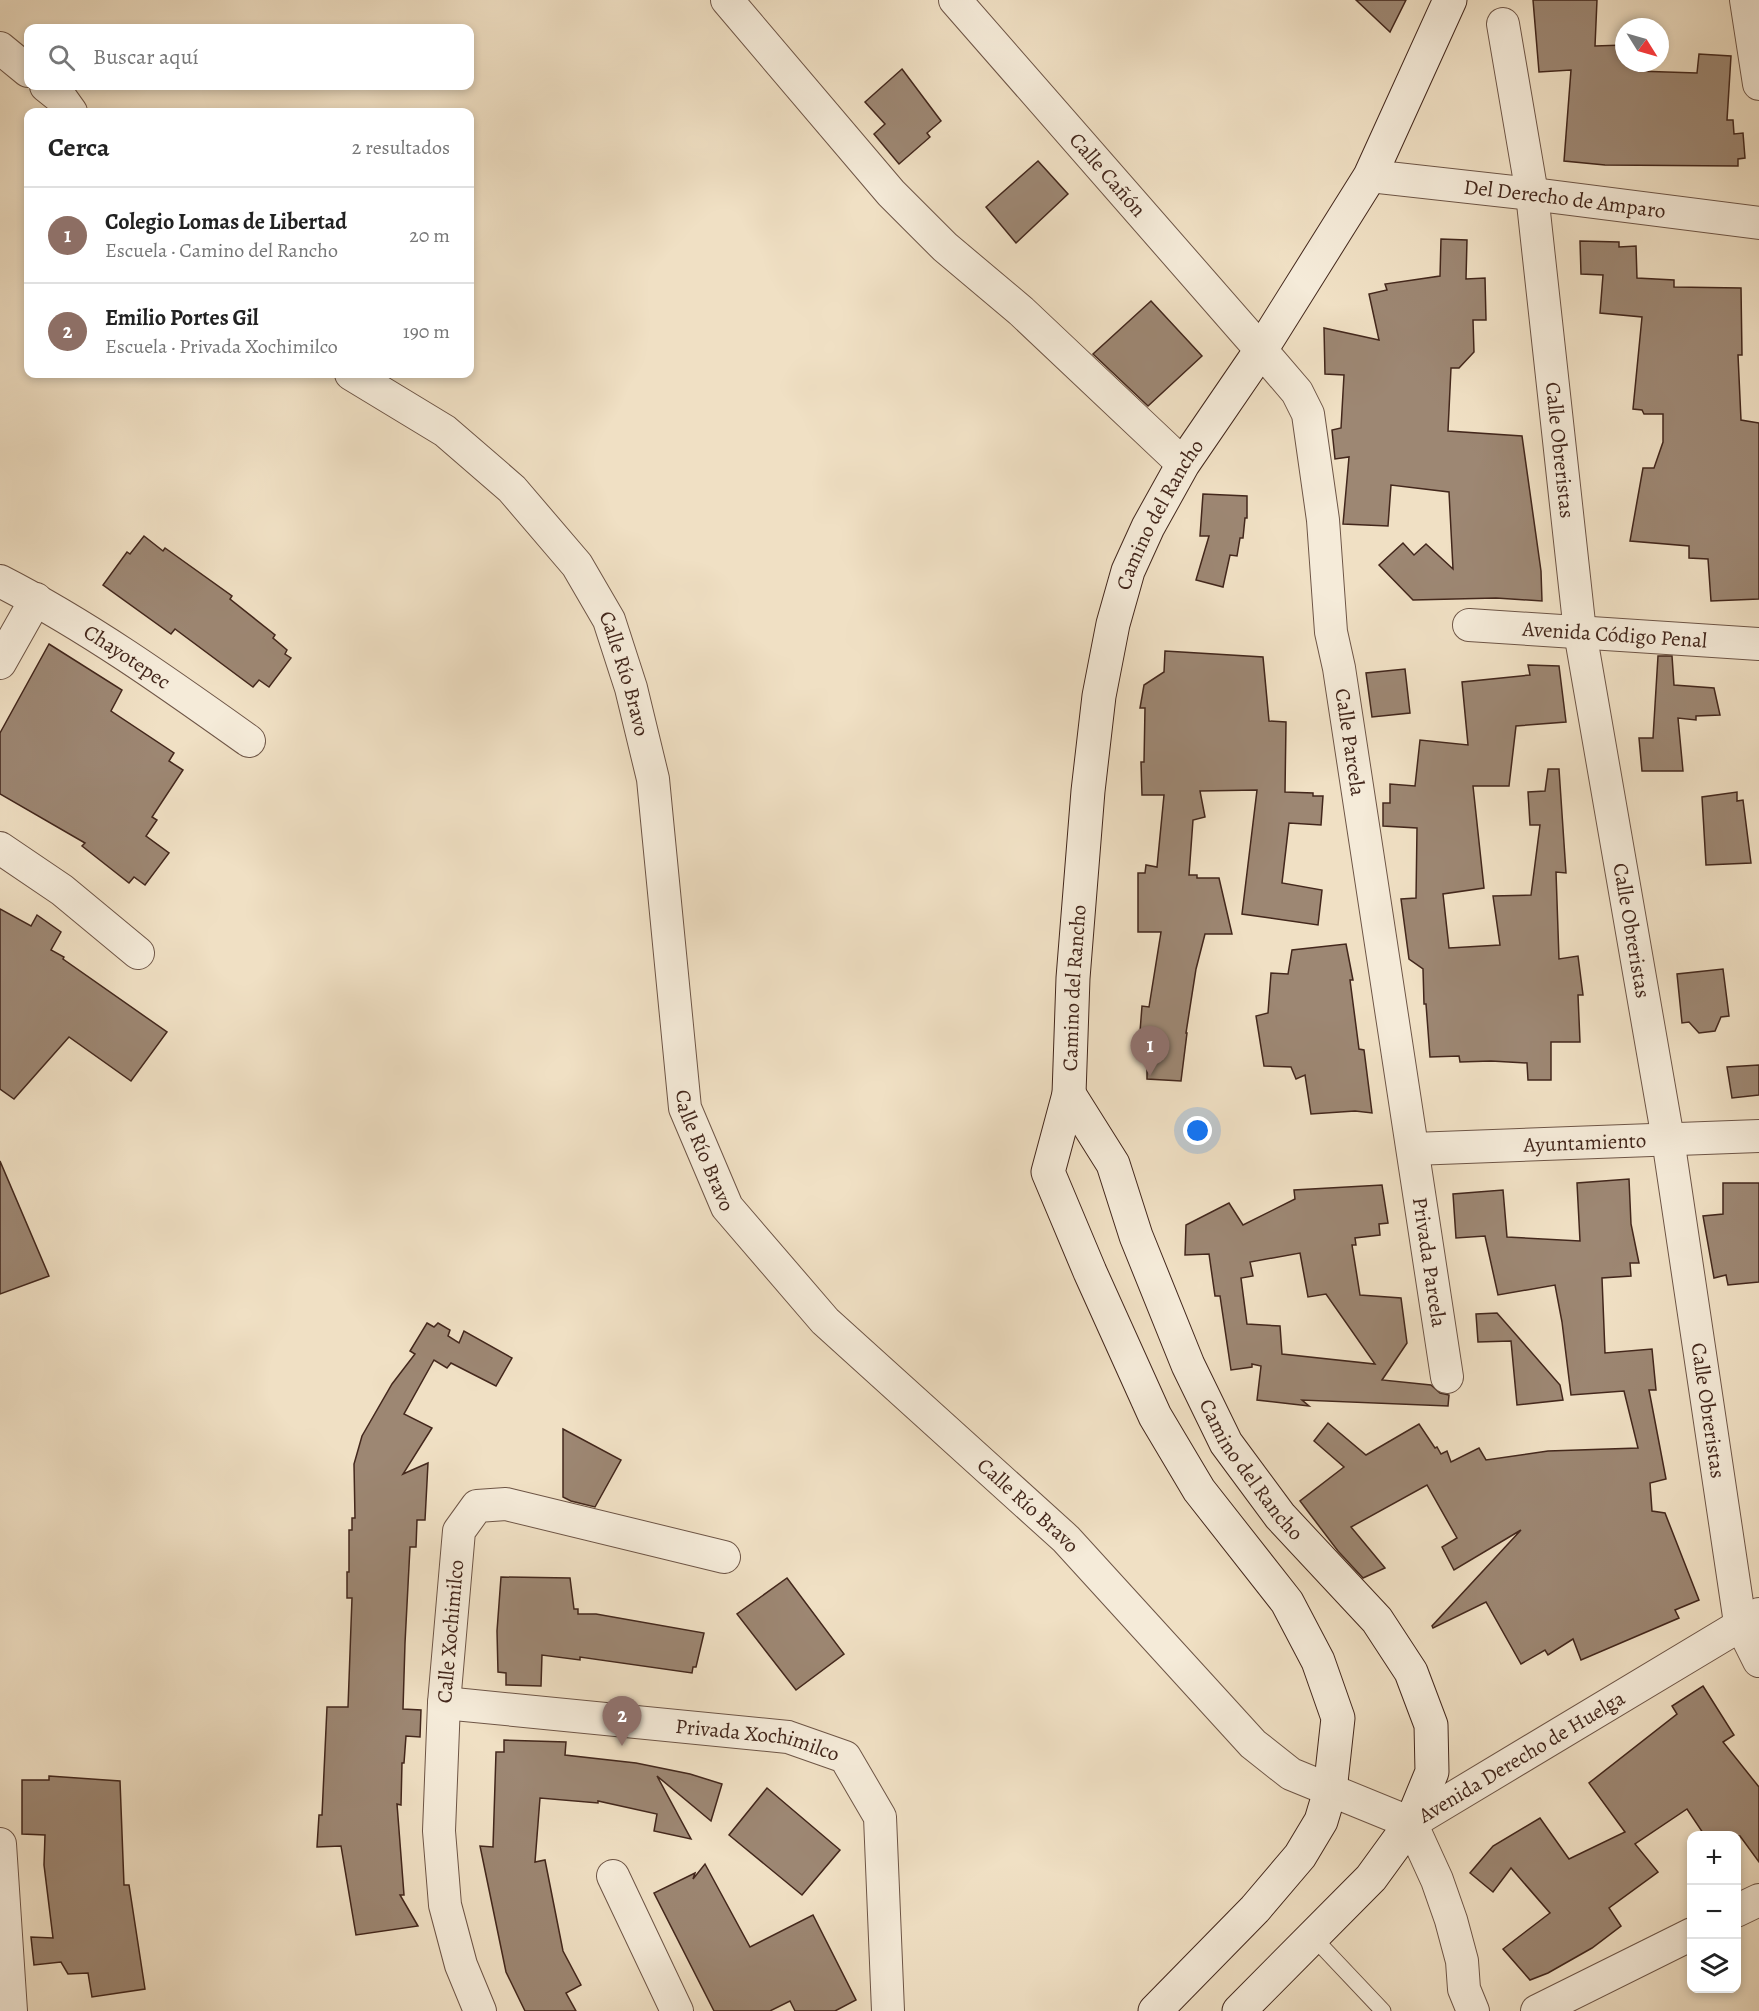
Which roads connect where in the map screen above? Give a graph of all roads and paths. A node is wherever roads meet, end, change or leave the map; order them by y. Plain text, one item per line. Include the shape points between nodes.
1 (727, 0) edge
2 (955, 0) edge
3 (1450, 0) edge
4 (1746, 0) edge
5 (1503, 24) dead end
6 (0, 48) edge
7 (24, 68) edge
8 (1759, 84) edge
9 (51, 90) edge
10 (68, 108) edge
11 (1370, 176) junction
12 (1532, 194) junction
13 (1759, 223) edge
14 (1262, 350) junction
15 (358, 378) edge
16 (1183, 464) junction
17 (0, 581) edge
18 (36, 599) junction
19 (1468, 625) dead end
20 (1580, 632) junction
21 (1759, 644) edge
22 (0, 663) edge
23 (249, 741) dead end
24 (0, 848) edge
25 (138, 953) dead end
26 (1069, 1094) junction
27 (1759, 1136) edge
28 (1668, 1139) junction
29 (1413, 1149) junction
30 (1447, 1377) dead end
31 (724, 1557) dead end
32 (1750, 1618) edge
33 (1759, 1661) edge
34 (444, 1703) junction
35 (1330, 1791) junction
36 (1411, 1823) junction
37 (0, 1844) edge
38 (613, 1876) dead end
39 (1759, 1900) edge
40 (1741, 1909) edge
41 (1687, 1936) edge
42 (1312, 1937) junction
43 (11, 2011) edge
44 (480, 2011) edge
45 (677, 2011) edge
46 (888, 2011) edge
47 (1155, 2011) edge
48 (1239, 2011) edge
49 (1383, 2011) edge
50 (1473, 2011) edge
51 (1538, 2011) edge

1 - 16 street via 891,193
2 - 14 street, Calle Cañón
3 - 11 main road, Camino del Rancho
4 - 8 street
5 - 12 street, Calle Obreristas
6 - 7 street
9 - 10 street
11 - 12 street, Del Derecho de Amparo
11 - 14 main road, Camino del Rancho
12 - 13 street, Del Derecho de Amparo
12 - 20 street, Calle Obreristas
14 - 16 main road, Camino del Rancho
14 - 29 street, Calle Parcela via 1297,392 1308,414 1323,520 1331,633
15 - 35 street, Calle Río Bravo via 445,431 512,489 576,565 609,620 631,688 653,779 685,1108 728,1207 825,1322 1066,1539 1253,1744 1291,1774
16 - 26 main road, Camino del Rancho via 1128,571 1099,696 1073,978
17 - 18 street, Chayotepec
18 - 22 street
18 - 23 street, Chayotepec via 148,669
19 - 20 street, Avenida Código Penal
20 - 21 street, Avenida Código Penal
20 - 28 street, Calle Obreristas
24 - 25 street via 62,890
26 - 35 main road, Camino del Rancho via 1048,1172 1155,1416 1200,1490 1287,1602 1318,1661 1338,1718
26 - 36 main road, Camino del Rancho via 1113,1164 1188,1365 1226,1443 1280,1515 1377,1620 1411,1672 1431,1725 1432,1772
27 - 28 street, Ayuntamiento
28 - 29 street, Ayuntamiento
28 - 32 street, Calle Obreristas
29 - 30 street, Privada Parcela
31 - 34 street, Calle Xochimilco via 506,1504 477,1506 459,1531
32 - 33 street, Calle Obreristas
32 - 36 street, Avenida Derecho de Huelga
34 - 44 street, Calle Xochimilco via 439,1831 446,1905 461,1965
34 - 46 street, Privada Xochimilco via 788,1737 845,1757 880,1817
35 - 36 street, Calle Río Bravo
35 - 47 main road via 1321,1821 1300,1856 1255,1909
36 - 42 main road, Avenida Derecho de Huelga via 1371,1878
36 - 50 street via 1451,1920 1462,1961 1464,1989
37 - 43 street
38 - 45 street
39 - 40 street
41 - 51 street
42 - 48 main road, Avenida Derecho de Huelga
42 - 49 lane

